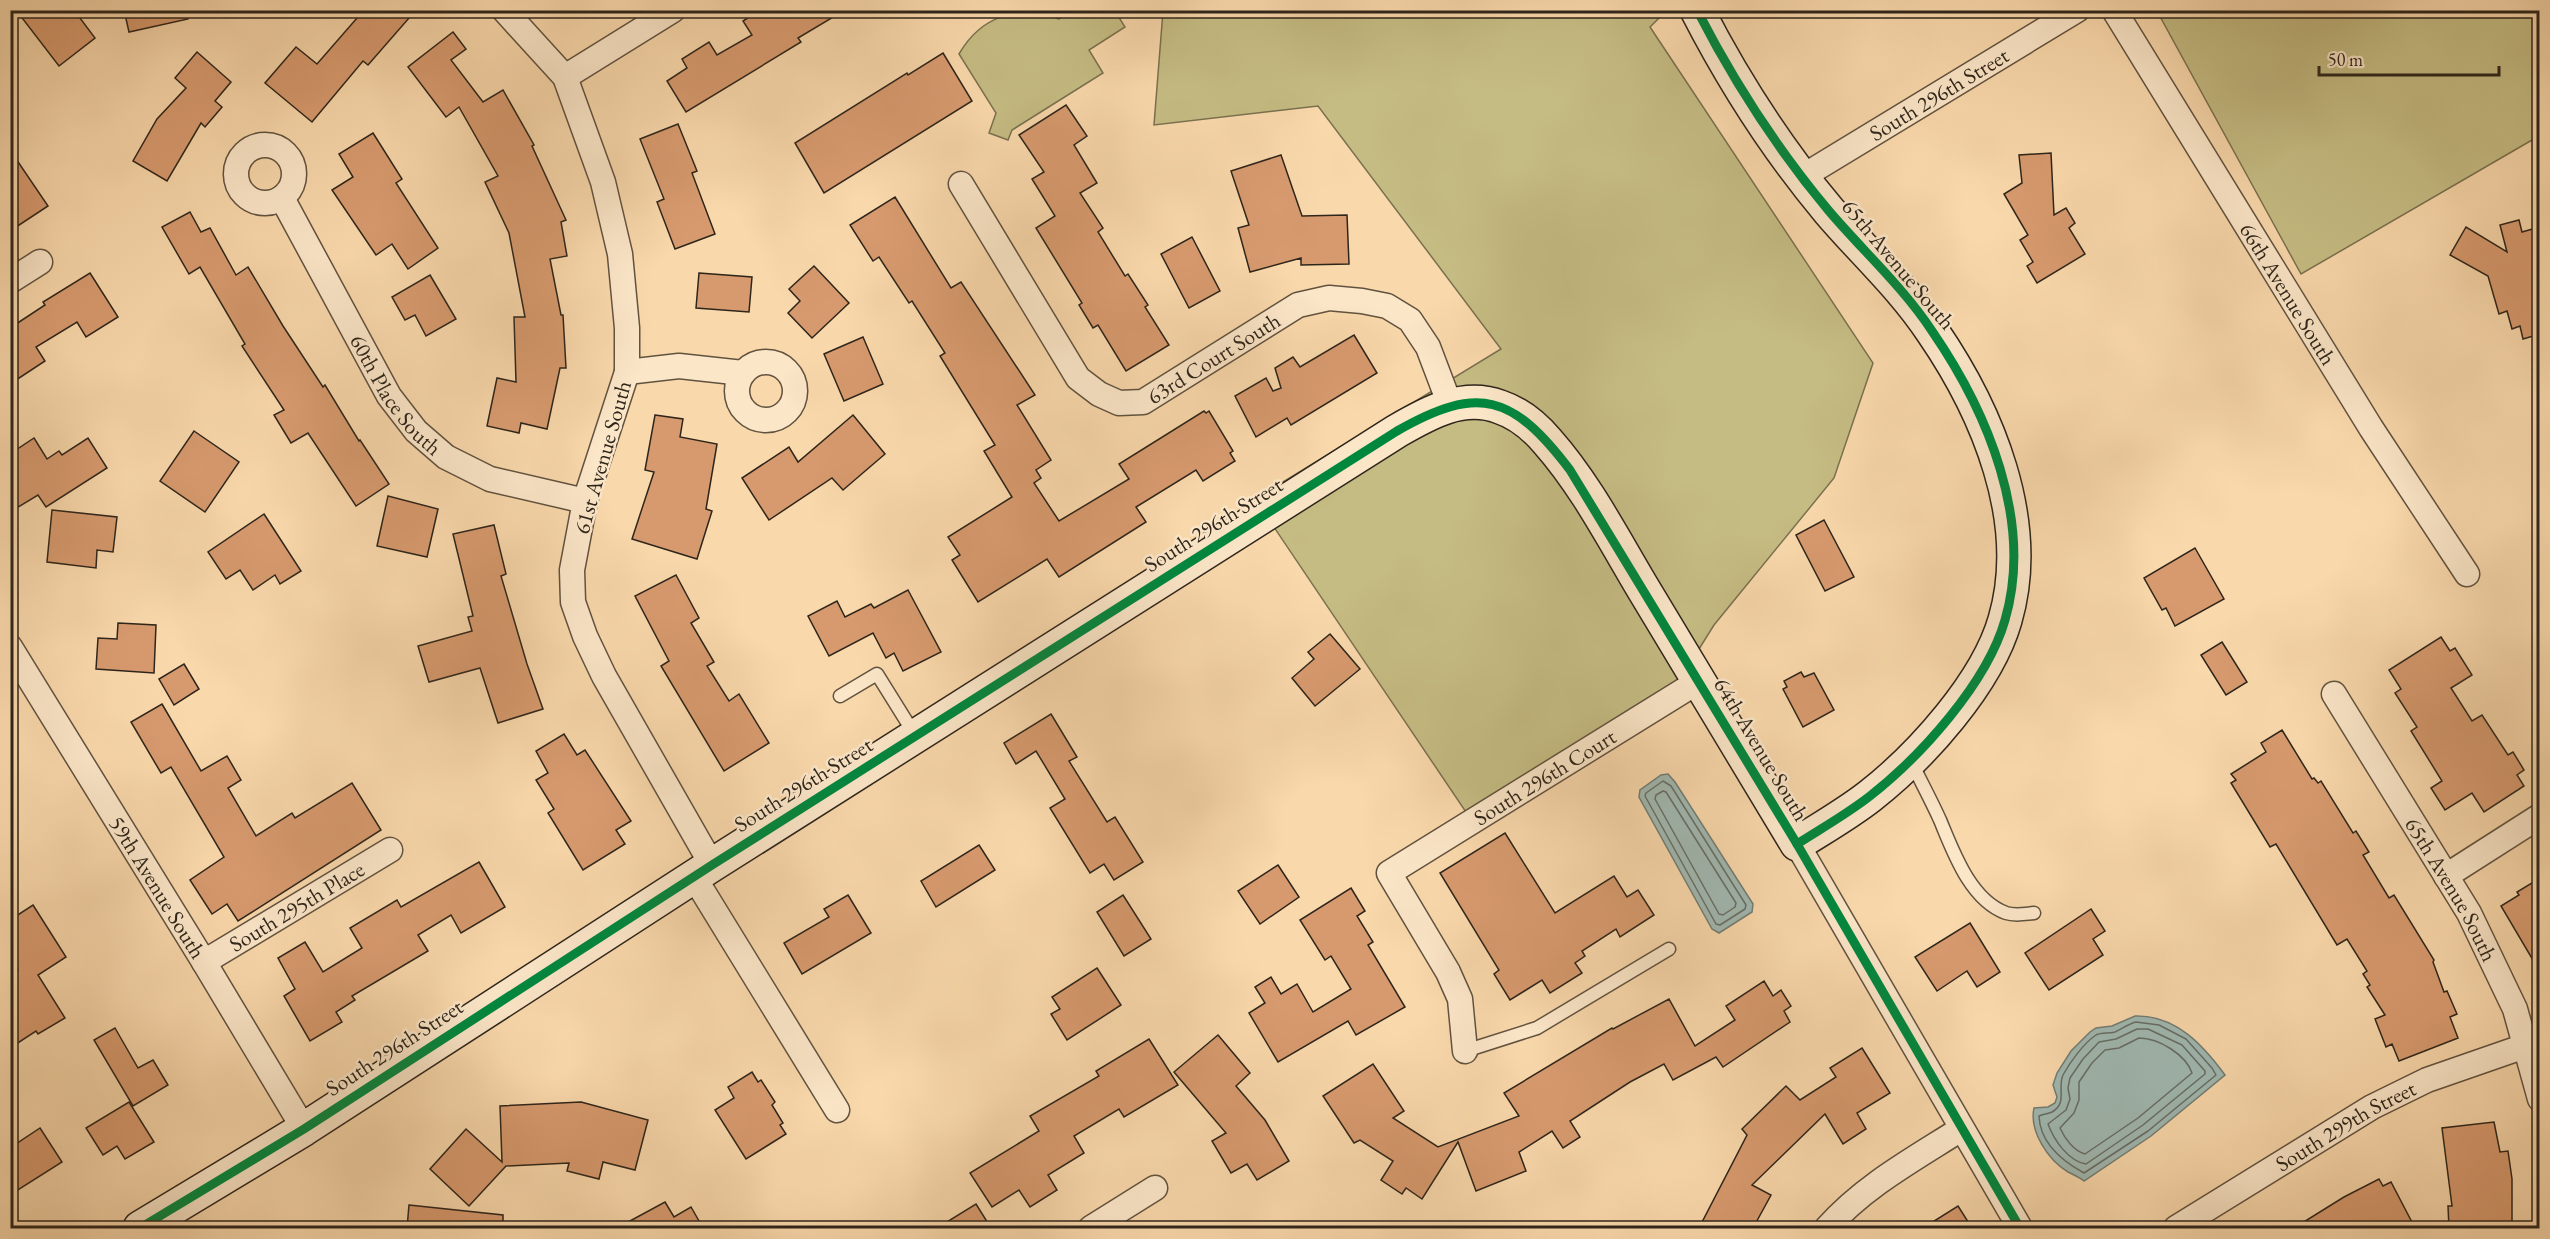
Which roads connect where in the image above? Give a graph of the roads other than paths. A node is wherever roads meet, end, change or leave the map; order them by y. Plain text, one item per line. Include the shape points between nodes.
1 (504, 10) edge
2 (673, 10) edge
3 (1697, 10) edge
4 (2077, 10) edge
5 (2114, 10) edge
6 (566, 77) junction
7 (1802, 177) junction
8 (961, 184) dead end
9 (282, 198) dead end
10 (40, 262) dead end
11 (10, 280) edge
12 (627, 372) junction
13 (743, 373) dead end
14 (1450, 405) junction
15 (1498, 406) joint
16 (585, 501) junction
17 (2467, 574) dead end
18 (10, 647) edge
19 (1699, 681) junction
20 (2334, 694) dead end
21 (840, 696) dead end
22 (915, 736) junction
23 (1910, 759) junction
24 (2540, 816) edge
25 (1797, 844) junction
26 (390, 850) dead end
27 (703, 871) junction
28 (2446, 876) junction
29 (2034, 913) dead end
30 (1669, 949) dead end
31 (204, 962) junction
32 (2525, 1046) junction
33 (1465, 1051) joint
34 (2540, 1099) edge
35 (837, 1110) dead end
36 (304, 1129) junction
37 (1961, 1129) junction
38 (1155, 1188) dead end
39 (140, 1228) edge
40 (1091, 1228) edge
41 (1827, 1228) edge
42 (2020, 1228) edge
43 (2176, 1228) edge

1 - 6 street, 61st Avenue South
2 - 6 street
3 - 7 street, 65th Avenue South via 1764,127
4 - 7 street, South 296th Street
5 - 17 street, 66th Avenue South via 2371,428
6 - 12 street, 61st Avenue South via 603,182 620,254
7 - 23 street, 65th Avenue South via 1931,329 1973,401 1997,460 2012,536 2010,594 2001,634 1980,674
8 - 14 street, 63rd Court South via 1078,378 1099,394 1119,403 1143,402 1298,305 1329,298 1387,306 1410,320 1428,346
9 - 16 street, 60th Place South via 389,396 416,430 446,457 490,478
10 - 11 street
12 - 13 street via 679,366
12 - 16 street, 61st Avenue South
14 - 15 street, South 296th Street
14 - 22 street, South 296th Street via 1397,431
15 - 19 street, 64th Avenue South via 1533,427 1570,470
16 - 27 street, 61st Avenue South via 572,570 573,602 604,676
18 - 31 street, 59th Avenue South
19 - 25 street, 64th Avenue South
19 - 33 street, South 296th Court via 1389,873 1460,999
20 - 28 street, 65th Avenue South
21 - 22 lane via 877,674
22 - 27 street, South 296th Street
23 - 25 street, 65th Avenue South via 1869,797
23 - 29 lane via 1960,869 1992,905 2005,913
24 - 28 street
25 - 37 street, 64th Avenue South
26 - 31 street, South 295th Place
27 - 35 street, 61st Avenue South
27 - 36 street, South 296th Street
28 - 32 street, 65th Avenue South via 2492,959 2515,1009
30 - 33 lane via 1537,1028
31 - 36 street, 59th Avenue South
32 - 34 street, 65th Avenue South
32 - 43 street, South 299th Street via 2427,1080 2372,1107
36 - 39 street, South 296th Street
37 - 41 street via 1871,1187
37 - 42 street, 64th Avenue South
38 - 40 street

